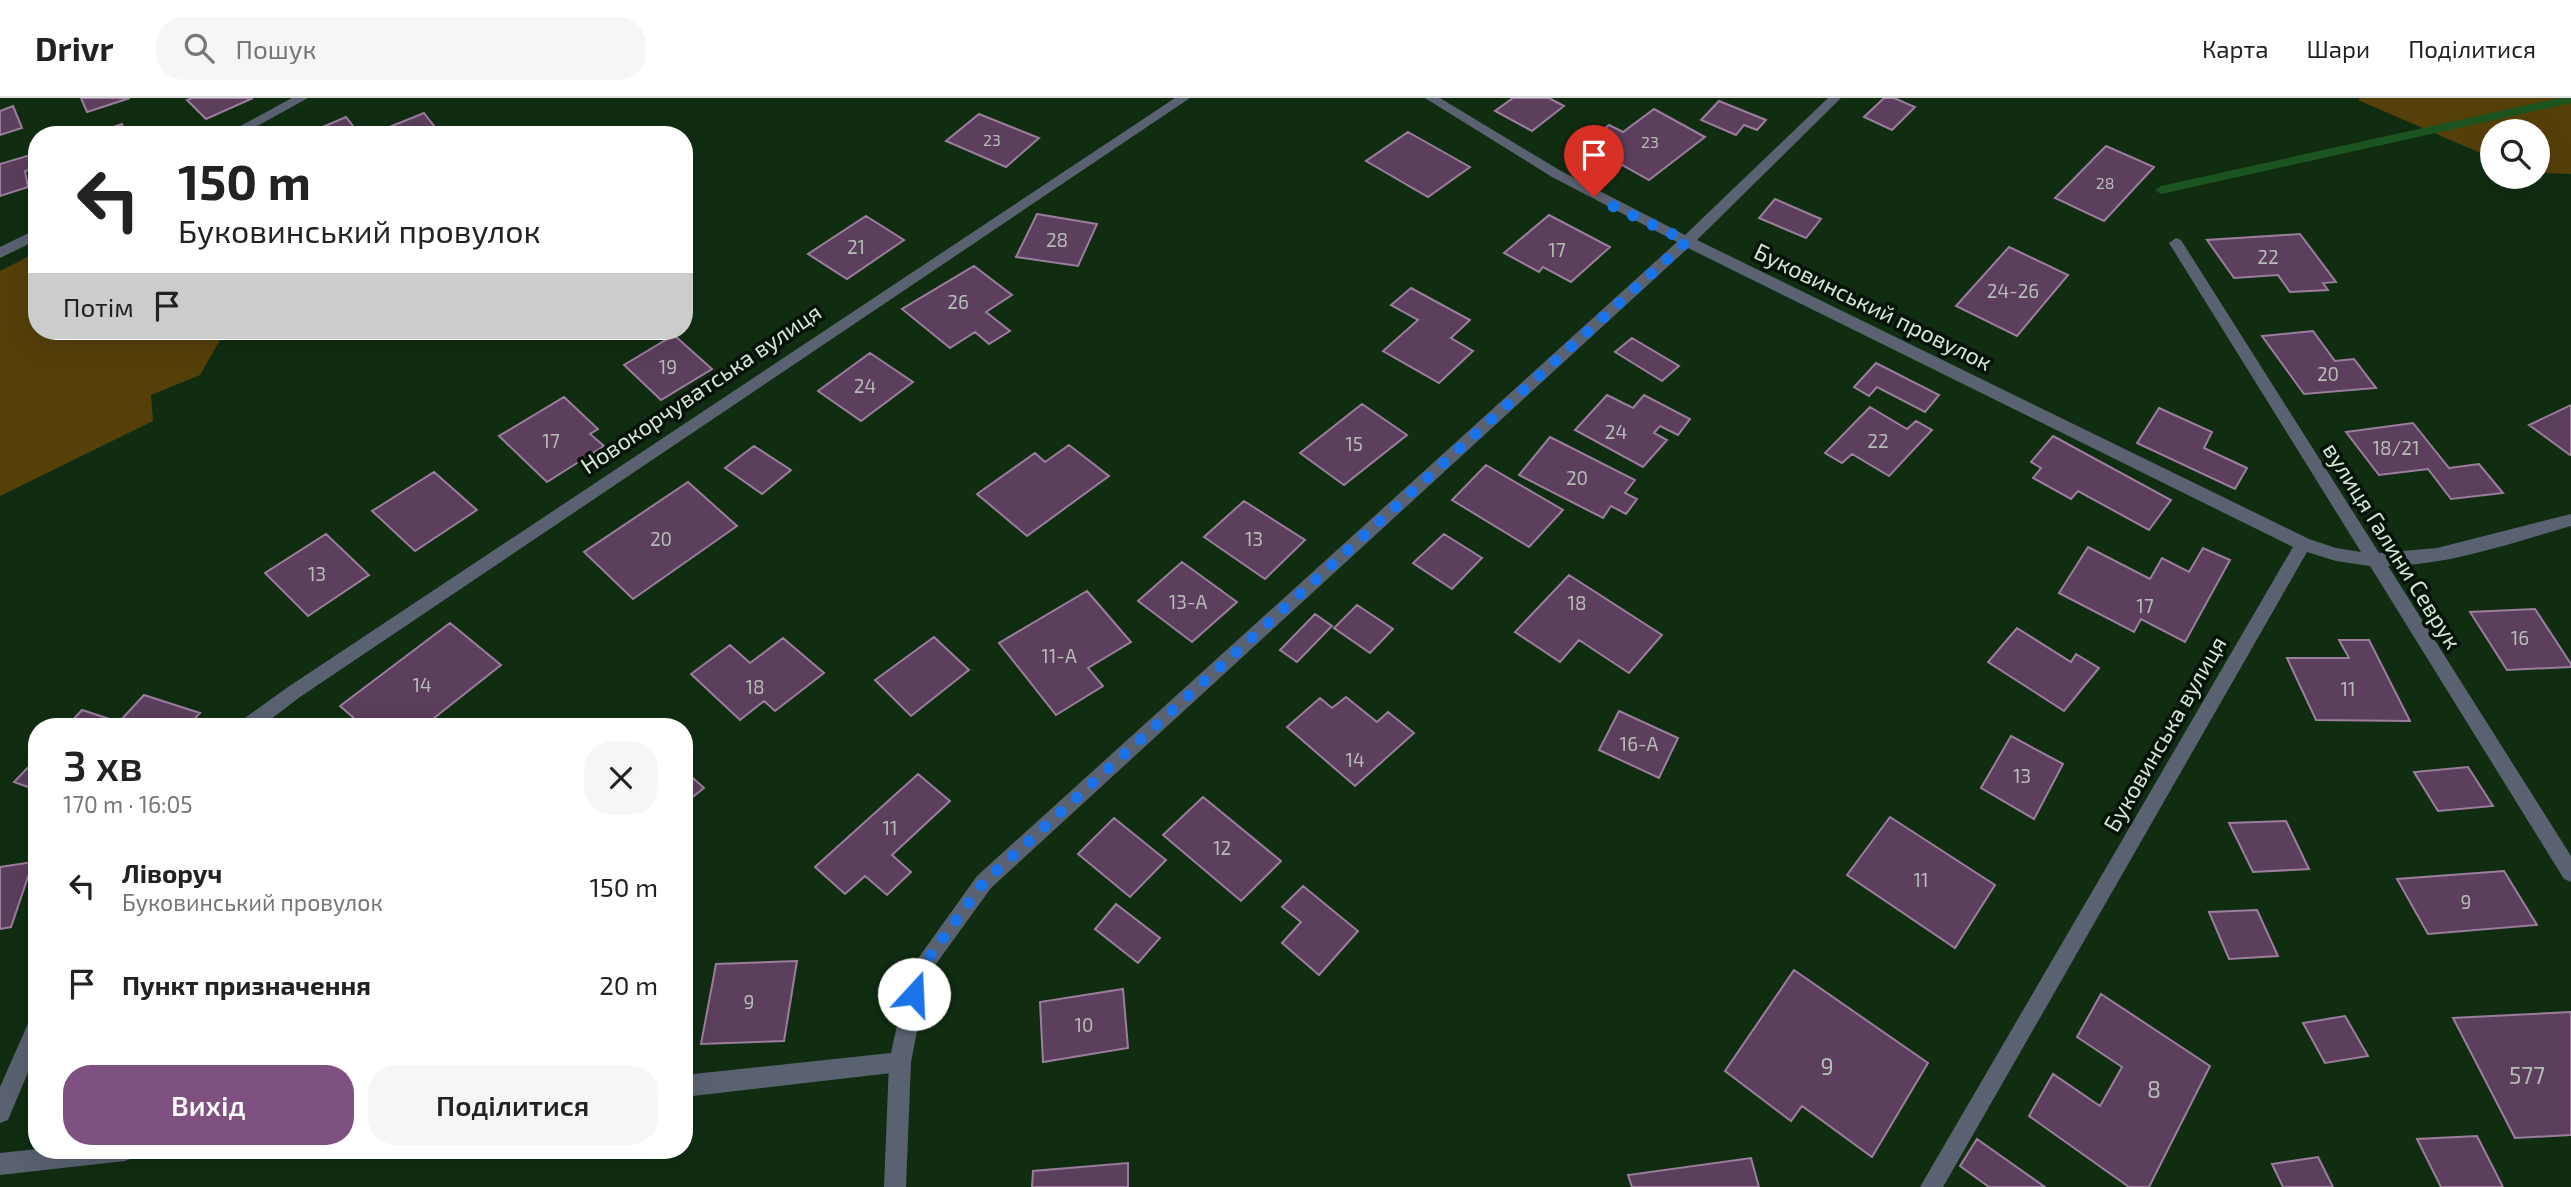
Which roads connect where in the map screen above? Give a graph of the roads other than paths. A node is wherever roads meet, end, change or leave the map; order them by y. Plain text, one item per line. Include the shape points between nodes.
1 (302, 98) edge
2 (1184, 98) edge
3 (1431, 98) edge
4 (1835, 98) edge
5 (248, 126) edge
6 (28, 239) edge
7 (1687, 241) junction
8 (2176, 243) dead end
9 (0, 253) edge
10 (2571, 520) edge
11 (2303, 544) junction
12 (2375, 561) junction
13 (259, 718) edge
14 (2571, 873) edge
15 (28, 1047) edge
16 (900, 1062) junction
17 (693, 1085) edge
18 (0, 1112) edge
19 (45, 1159) edge
20 (0, 1164) edge
21 (895, 1187) edge
22 (1931, 1187) edge

1 - 5 street
2 - 13 street, Новокорчуватська вулиця
3 - 7 street, Буковинський провулок via 1523,158
4 - 7 street
6 - 9 street
7 - 11 street, Буковинський провулок
7 - 16 street via 984,882 919,971
8 - 12 street, вулиця Галини Севрук
10 - 12 street via 2438,556
11 - 12 street via 2327,554
11 - 22 street, Буковинська вулиця
12 - 14 street, вулиця Галини Севрук
15 - 18 street
16 - 17 street
16 - 21 street
19 - 20 street

